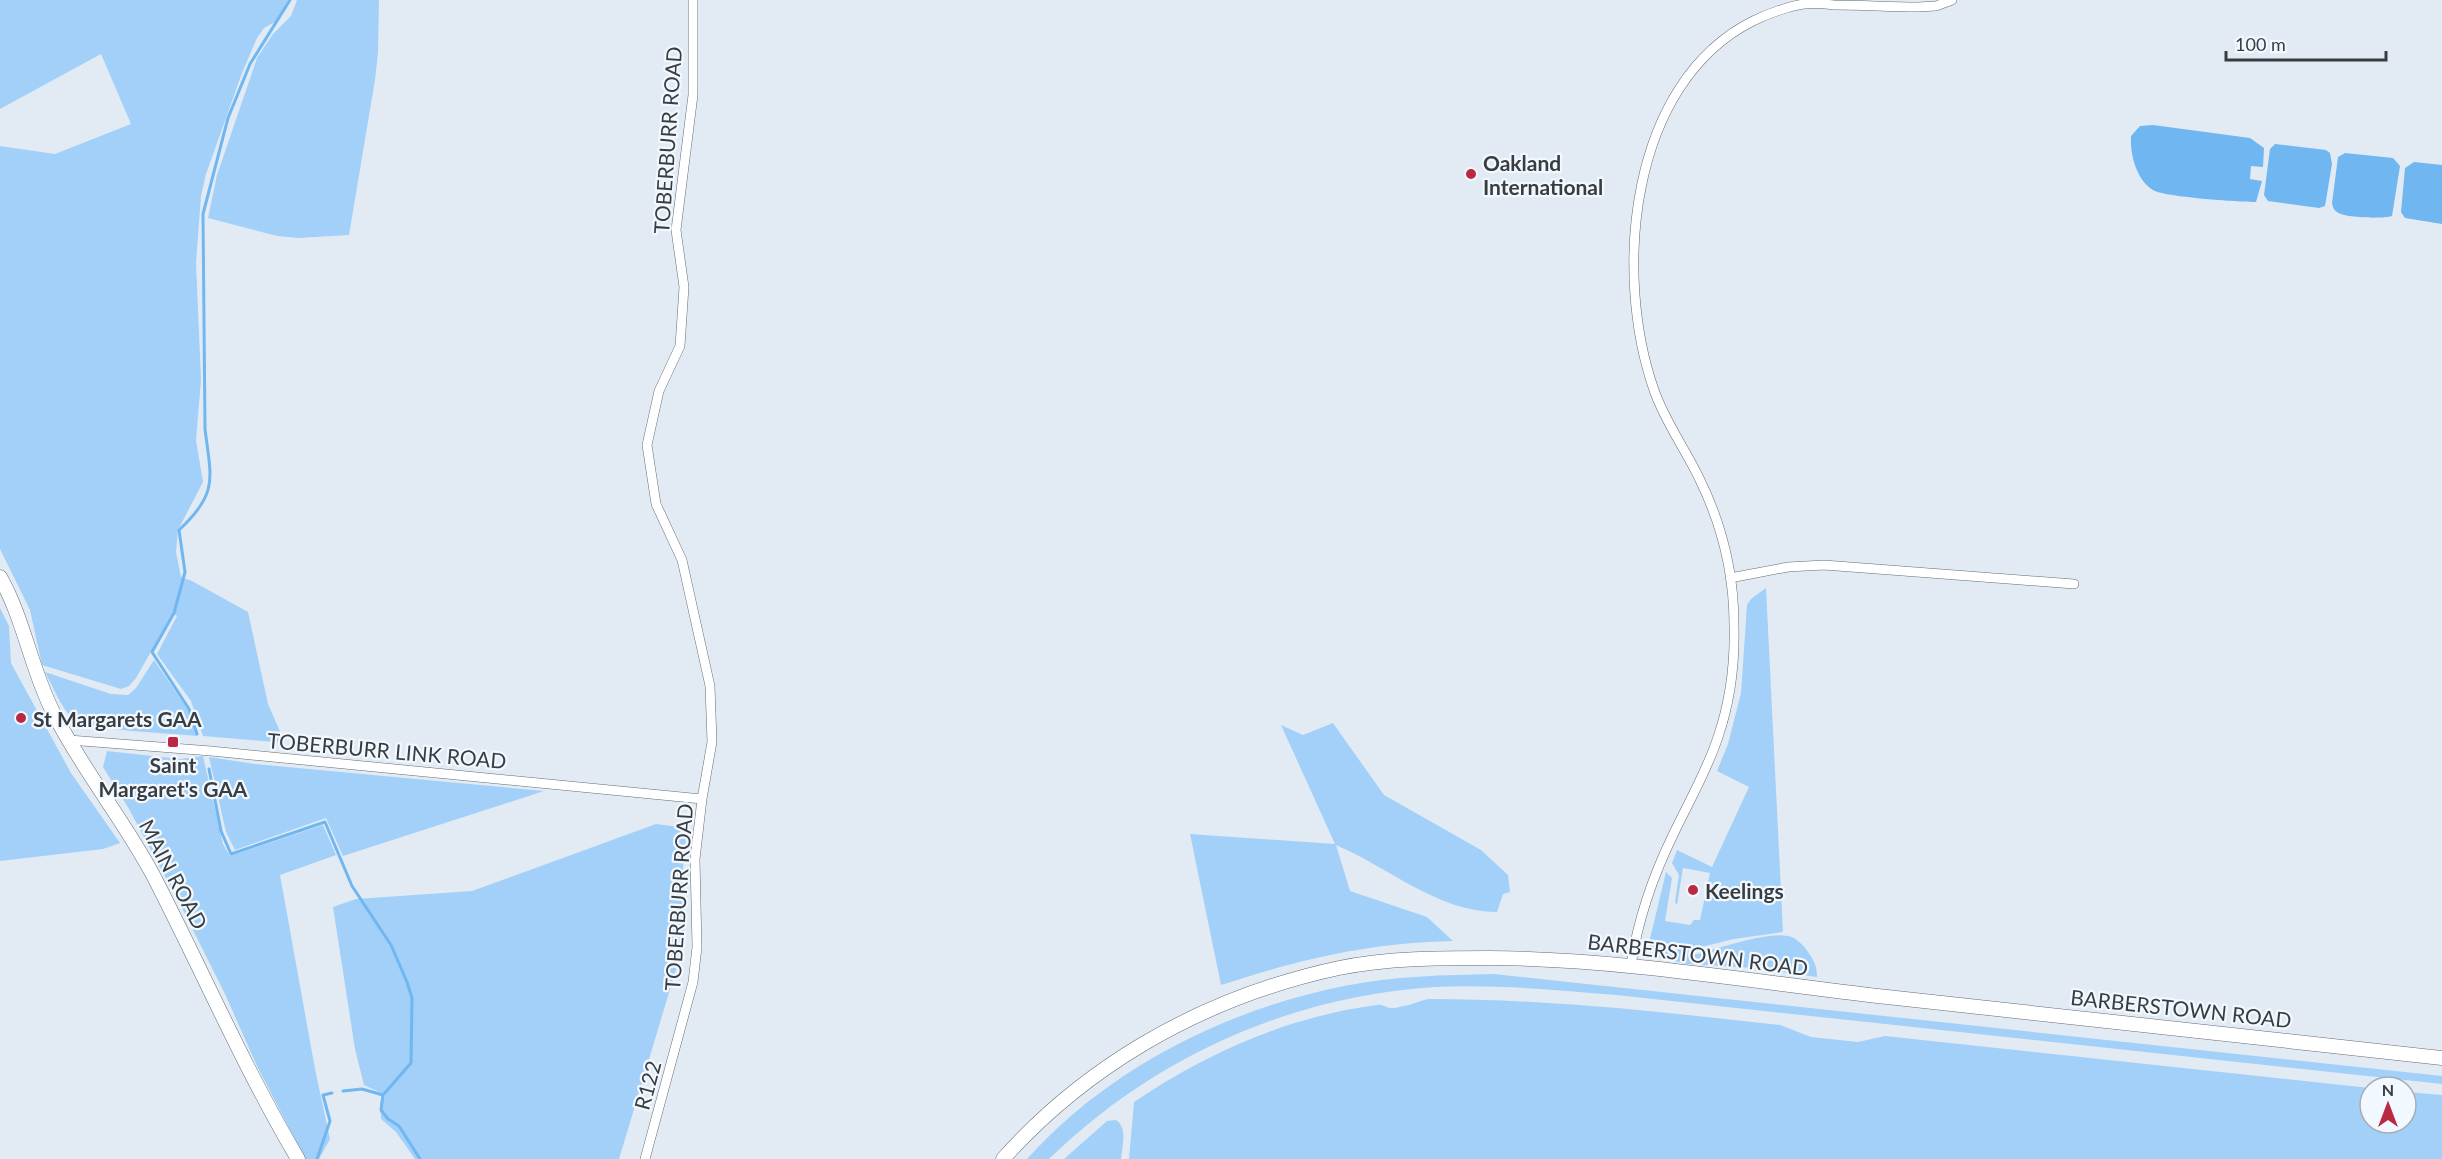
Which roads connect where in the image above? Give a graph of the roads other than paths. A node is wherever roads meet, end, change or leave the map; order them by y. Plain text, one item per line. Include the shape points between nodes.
1 (693, 0) edge
2 (1952, 0) edge
3 (0, 577) edge
4 (1730, 578) junction
5 (2074, 584) dead end
6 (69, 740) junction
7 (702, 798) junction
8 (1631, 965) junction
9 (684, 1021) joint
10 (2442, 1058) edge
11 (298, 1159) edge
12 (645, 1159) edge
13 (1003, 1159) edge

1 - 7 street, TOBERBURR ROAD via 693,94 676,230 684,287 680,346 659,391 647,445 656,504 682,560 710,687 712,742
2 - 4 street via 1918,7 1804,4 1754,20 1720,42 1693,72 1659,126 1645,170 1634,246 1638,323 1654,390 1701,482 1720,530
3 - 6 main road, MAIN ROAD via 11,596 43,691
4 - 5 street via 1824,565
4 - 8 street via 1734,642 1724,716 1718,739 1643,906
6 - 7 street, TOBERBURR LINK ROAD
6 - 11 main road, MAIN ROAD via 152,874 263,1100
7 - 9 street, TOBERBURR ROAD via 695,859 697,947
8 - 10 main road, BARBERSTOWN ROAD via 1811,989
8 - 13 main road, BARBERSTOWN ROAD via 1538,958 1437,957 1341,968 1286,981 1194,1015 1125,1055 1059,1105
9 - 12 street, R122

